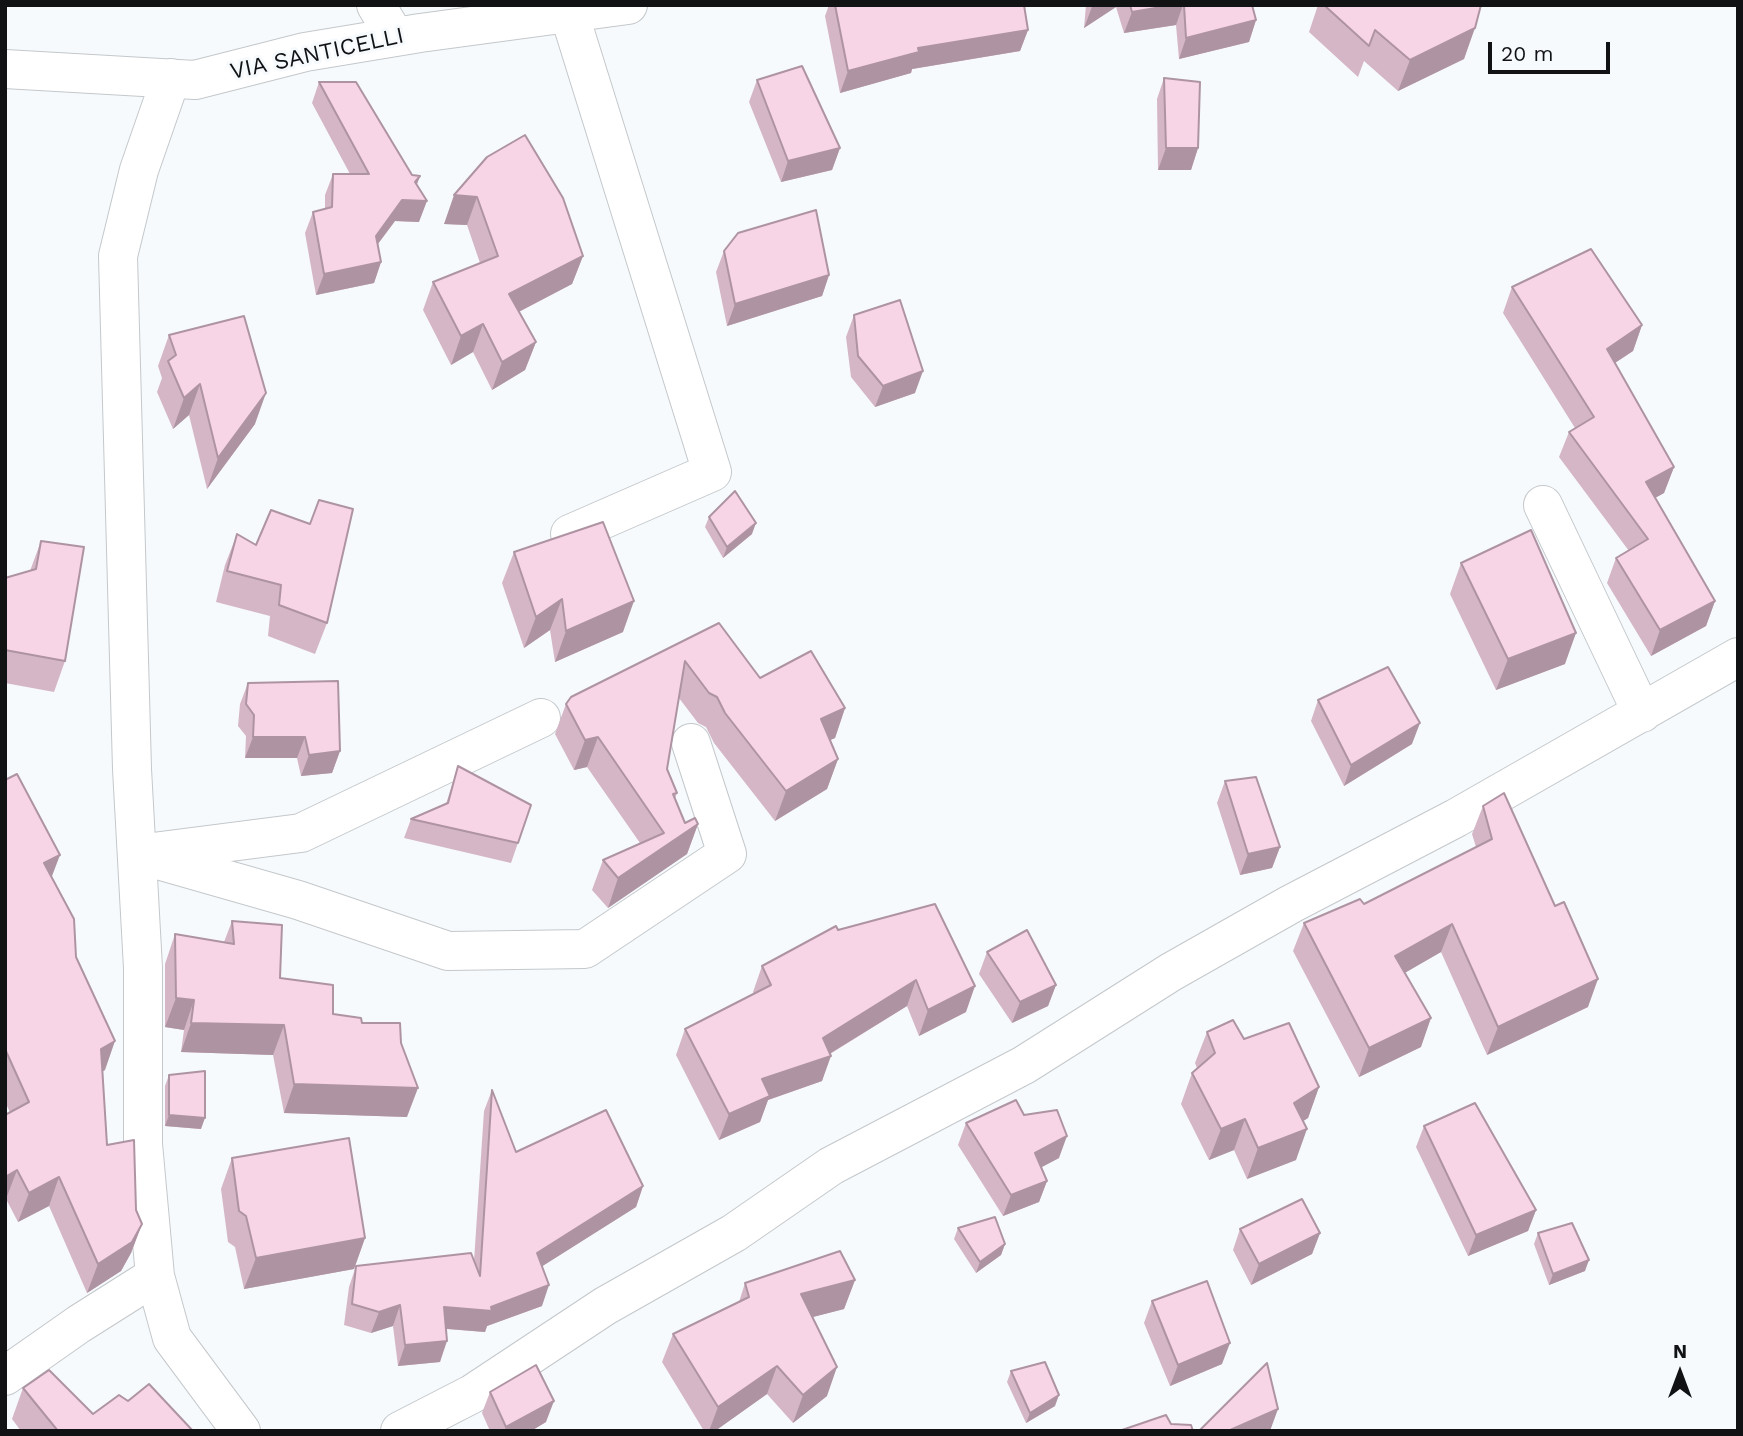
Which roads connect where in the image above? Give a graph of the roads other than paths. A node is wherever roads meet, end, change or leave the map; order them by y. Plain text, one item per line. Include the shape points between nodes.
1 (628, 5) edge
2 (569, 13) junction
3 (386, 21) edge
4 (5, 69) edge
5 (170, 78) junction
6 (1543, 505) dead end
7 (570, 534) edge
8 (1738, 657) edge
9 (1642, 713) junction
10 (541, 718) dead end
11 (691, 743) dead end
12 (137, 854) junction
13 (155, 1276) junction
14 (5, 1376) edge
15 (241, 1431) edge
16 (400, 1431) edge

1 - 2 street, VIA SANTICELLI
2 - 3 street, VIA SANTICELLI
2 - 7 street via 712,472
3 - 5 street, VIA SANTICELLI via 305,52 195,80
4 - 5 street, VIA SANTICELLI
5 - 12 street via 139,170 118,256
6 - 9 street
8 - 9 street
9 - 16 street via 1195,958 1024,1065 831,1166 734,1233 605,1306 472,1394
10 - 12 street via 301,833
11 - 12 street via 727,854 585,949 448,951 298,900
12 - 13 street via 143,968 143,1144
13 - 14 street
13 - 15 street via 172,1338

